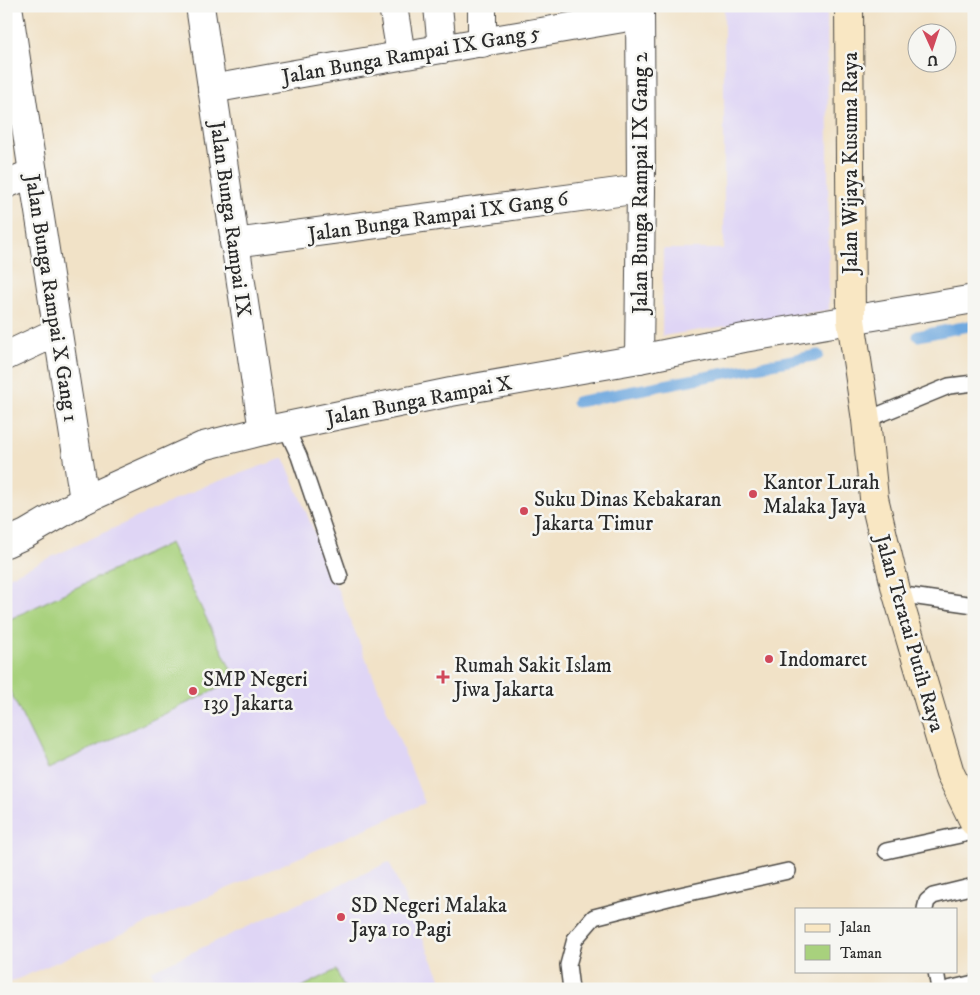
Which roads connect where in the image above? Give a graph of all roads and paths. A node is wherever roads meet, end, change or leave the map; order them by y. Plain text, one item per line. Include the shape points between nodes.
1 (8, 6) edge
2 (200, 6) edge
3 (393, 6) edge
4 (438, 6) edge
5 (482, 6) edge
6 (849, 6) edge
7 (640, 11) edge
8 (482, 43) junction
9 (442, 49) junction
10 (401, 55) junction
11 (212, 89) junction
12 (32, 173) junction
13 (6, 184) edge
14 (642, 189) junction
15 (234, 243) junction
16 (974, 299) edge
17 (851, 320) junction
18 (58, 332) junction
19 (6, 356) edge
20 (639, 359) junction
21 (974, 383) edge
22 (866, 420) junction
23 (274, 428) junction
24 (84, 500) junction
25 (6, 542) edge
26 (340, 578) dead end
27 (897, 594) junction
28 (974, 605) edge
29 (970, 808) edge
30 (974, 832) edge
31 (886, 851) dead end
32 (788, 871) dead end
33 (974, 886) edge
34 (925, 908) edge
35 (936, 972) edge
36 (974, 983) edge
37 (571, 989) edge
38 (940, 989) edge
39 (948, 989) edge

1 - 12 street, Jalan Bunga Rampai X Gang 1
2 - 11 street, Jalan Bunga Rampai IX
3 - 10 street
4 - 9 street
5 - 8 street
6 - 17 street, Jalan Wijaya Kusuma Raya
7 - 8 street, Jalan Bunga Rampai IX Gang 5
7 - 14 street, Jalan Bunga Rampai IX Gang 2
8 - 9 street, Jalan Bunga Rampai IX Gang 5
9 - 10 street, Jalan Bunga Rampai IX Gang 5
10 - 11 street, Jalan Bunga Rampai IX Gang 5
11 - 15 street, Jalan Bunga Rampai IX
12 - 13 street
12 - 18 street, Jalan Bunga Rampai X Gang 1
14 - 15 street, Jalan Bunga Rampai IX Gang 6
14 - 20 street, Jalan Bunga Rampai IX Gang 2
15 - 23 street, Jalan Bunga Rampai IX
16 - 17 street, Jalan Bunga Rampai X
17 - 20 street, Jalan Bunga Rampai X
17 - 22 street, Jalan Teratai Putih Raya
18 - 19 street
18 - 24 street, Jalan Bunga Rampai X Gang 1
20 - 23 street, Jalan Bunga Rampai X
21 - 22 lane via 949,386
22 - 27 street, Jalan Teratai Putih Raya via 874,498
23 - 24 street, Jalan Bunga Rampai X via 203,446
23 - 26 lane via 299,456
24 - 25 street, Jalan Bunga Rampai X
27 - 28 lane
27 - 29 street, Jalan Teratai Putih Raya via 950,773
30 - 31 lane
32 - 37 lane via 594,917 575,939 568,965
33 - 34 lane via 933,896
35 - 38 lane
36 - 39 lane

